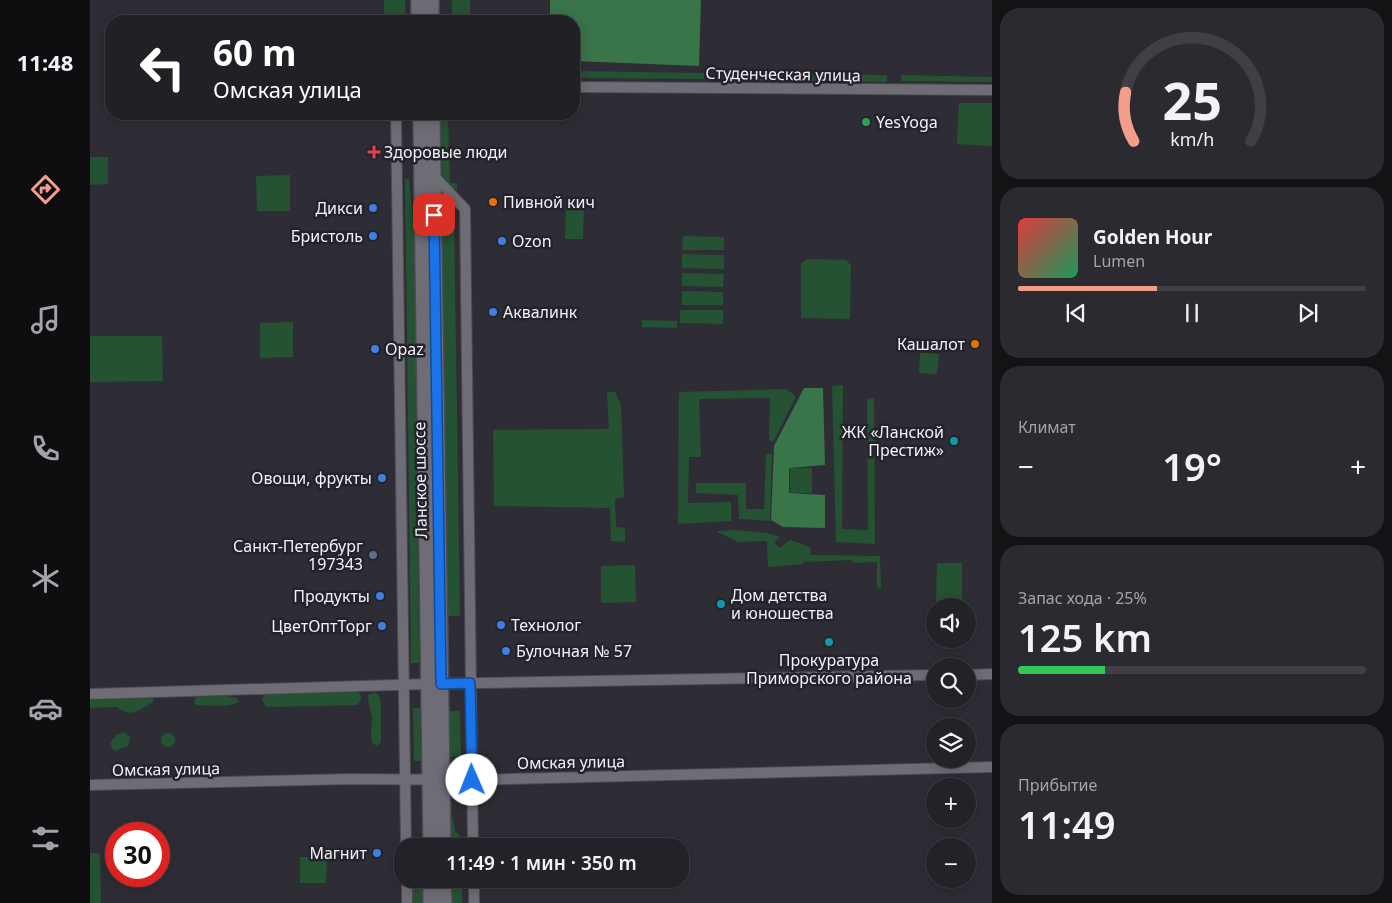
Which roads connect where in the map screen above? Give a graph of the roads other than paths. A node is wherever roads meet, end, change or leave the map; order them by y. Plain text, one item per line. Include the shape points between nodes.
1 (419, 0) edge
2 (431, 0) edge
3 (419, 15) edge
4 (431, 15) edge
5 (580, 87) edge
6 (992, 90) edge
7 (396, 120) edge
8 (421, 120) edge
9 (432, 120) edge
10 (433, 175) junction
11 (992, 674) edge
12 (926, 675) edge
13 (976, 675) edge
14 (470, 683) junction
15 (404, 684) junction
16 (434, 684) junction
17 (90, 694) edge
18 (992, 767) edge
19 (406, 780) junction
20 (436, 780) junction
21 (472, 780) junction
22 (90, 785) edge
23 (406, 838) edge
24 (432, 838) edge
25 (442, 838) edge
26 (473, 838) edge
27 (407, 888) edge
28 (431, 888) edge
29 (444, 888) edge
30 (474, 888) edge
31 (407, 903) edge
32 (432, 903) edge
33 (444, 903) edge
34 (474, 903) edge

1 - 3 main road
2 - 4 main road
5 - 6 street, Студенческая улица
7 - 15 street
8 - 16 main road, Ланское шоссе
9 - 10 main road, Ланское шоссе
10 - 14 street via 465,209
10 - 16 main road, Ланское шоссе
11 - 13 street
12 - 14 street
14 - 16 street
14 - 21 street
15 - 16 street
15 - 17 street
15 - 19 street
16 - 20 main road, Ланское шоссе
18 - 21 street, Омская улица
19 - 20 street, Омская улица
19 - 22 street, Омская улица
19 - 23 street
20 - 21 street, Омская улица
20 - 24 main road, Ланское шоссе
20 - 25 main road, Ланское шоссе
21 - 26 street
27 - 31 street
28 - 32 main road
29 - 33 main road
30 - 34 street

